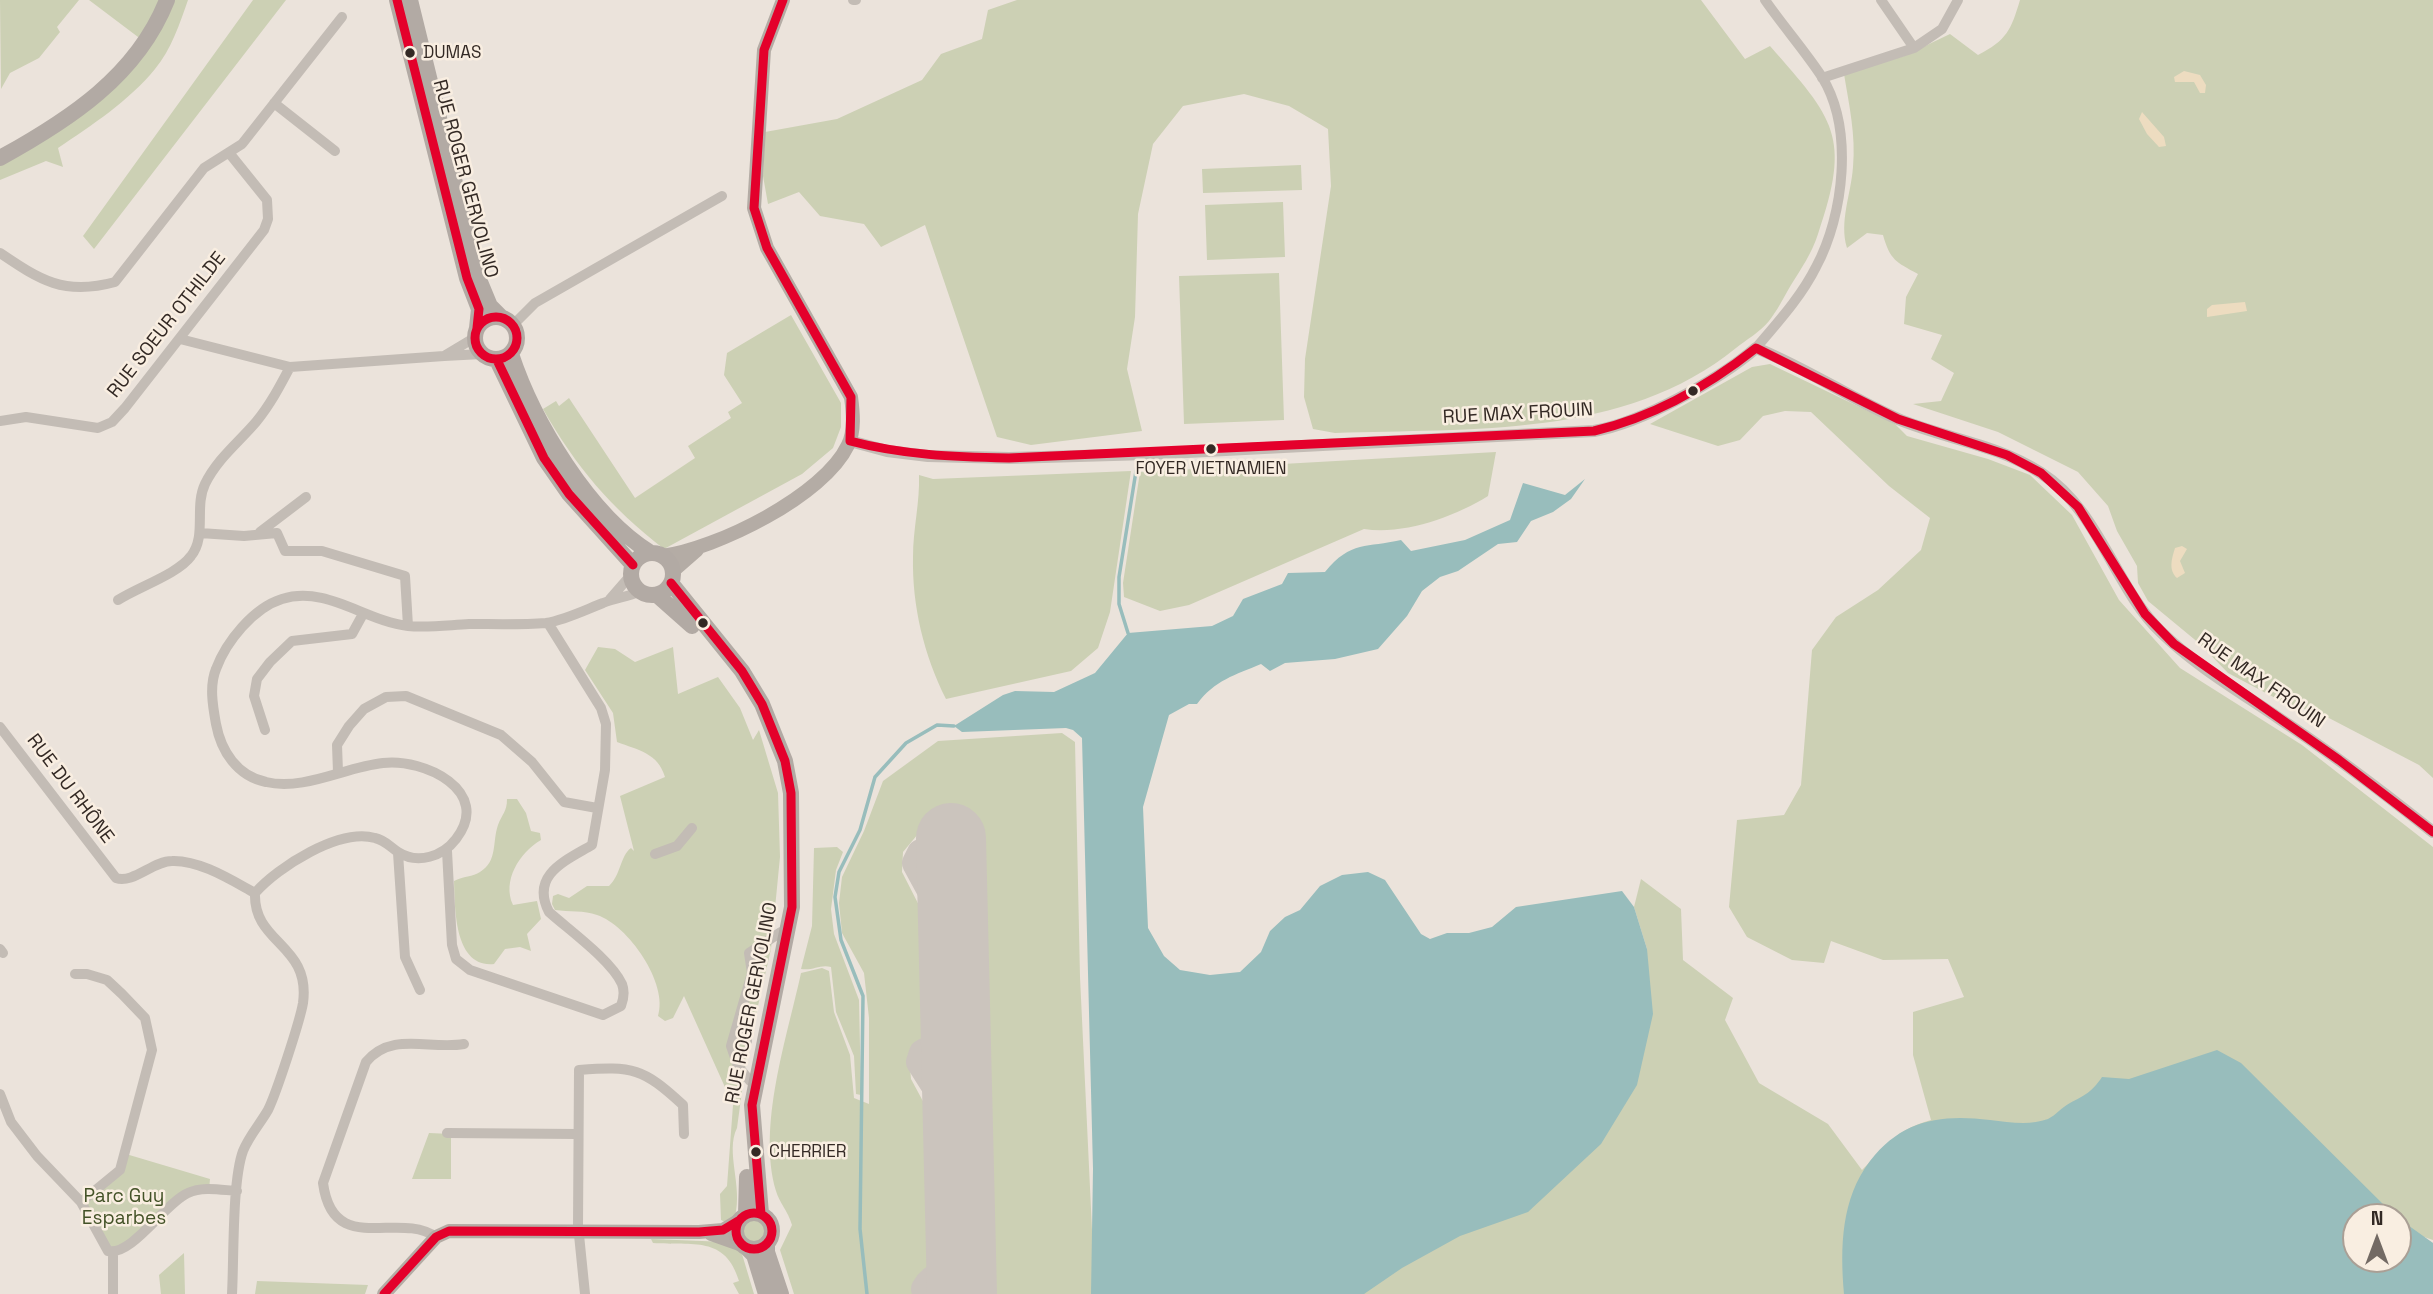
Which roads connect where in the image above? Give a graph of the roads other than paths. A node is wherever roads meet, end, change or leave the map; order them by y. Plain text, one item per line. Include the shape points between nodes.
1 (167, 0) edge
2 (397, 0) edge
3 (411, 0) edge
4 (783, 0) edge
5 (1765, 0) edge
6 (1881, 0) edge
7 (1958, 0) edge
8 (342, 17) dead end
9 (1914, 48) junction
10 (1822, 78) junction
11 (274, 103) junction
12 (335, 152) dead end
13 (230, 154) junction
14 (0, 158) edge
15 (722, 196) dead end
16 (0, 253) edge
17 (508, 321) junction
18 (475, 333) junction
19 (180, 338) junction
20 (1756, 348) junction
21 (444, 356) junction
22 (496, 356) junction
23 (290, 367) junction
24 (0, 421) edge
25 (850, 442) junction
26 (306, 497) dead end
27 (200, 533) junction
28 (257, 534) junction
29 (701, 547) junction
30 (656, 555) junction
31 (631, 571) junction
32 (672, 577) junction
33 (639, 592) junction
34 (657, 595) junction
35 (118, 600) dead end
36 (607, 601) junction
37 (363, 614) junction
38 (548, 623) junction
39 (408, 626) junction
40 (0, 727) edge
41 (265, 730) dead end
42 (338, 772) junction
43 (597, 808) junction
44 (692, 828) dead end
45 (2433, 832) edge
46 (447, 852) junction
47 (398, 853) junction
48 (655, 854) dead end
49 (254, 893) junction
50 (781, 932) junction
51 (75, 974) dead end
52 (420, 990) dead end
53 (738, 1022) junction
54 (747, 1041) dead end
55 (464, 1044) dead end
56 (750, 1081) junction
57 (0, 1094) edge
58 (447, 1133) dead end
59 (577, 1134) junction
60 (684, 1134) dead end
61 (237, 1191) junction
62 (81, 1202) junction
63 (748, 1216) junction
64 (579, 1230) junction
65 (699, 1232) junction
66 (436, 1237) junction
67 (767, 1243) junction
68 (744, 1246) junction
69 (113, 1252) junction
70 (113, 1294) edge
71 (232, 1294) edge
72 (384, 1294) edge
73 (585, 1294) edge
74 (766, 1294) edge
75 (781, 1294) edge

1 - 14 main road via 147,43 123,71 56,126
2 - 18 main road, RUE ROGER GERVOLINO via 467,278 479,309
3 - 17 main road, RUE ROGER GERVOLINO via 478,277 490,306
4 - 25 main road via 764,50 754,208 767,248 851,397
5 - 10 street
6 - 9 street
7 - 9 street via 1942,29
8 - 11 street
9 - 10 street
10 - 20 street via 1842,138 1832,219 1811,276
11 - 12 street
11 - 13 street
13 - 16 street via 204,168 115,282 47,283
13 - 19 street, RUE SOEUR OTHILDE via 267,200 268,219
15 - 17 street
17 - 18 main road via 488,318
17 - 22 main road via 517,343
18 - 21 street
18 - 22 main road
19 - 23 street
19 - 24 street, RUE SOEUR OTHILDE via 112,422 96,428 26,417
20 - 25 street, RUE MAX FROUIN via 1702,385 1622,426 1594,431 1009,458 928,456
20 - 45 street, RUE MAX FROUIN via 1902,420 1994,449 2043,473 2075,503 2144,614 2160,631 2192,660 2352,767
21 - 22 street
21 - 23 street
22 - 30 main road via 580,483 633,542
22 - 31 main road via 544,458
23 - 27 street via 272,402 204,485 198,511
25 - 29 main road via 826,476 792,500
26 - 28 street
27 - 28 street
27 - 35 street via 192,555 182,566
28 - 39 street via 277,533 290,553 322,551 405,576
29 - 30 main road
29 - 32 main road
30 - 31 main road via 640,557
30 - 32 main road
31 - 33 main road
31 - 36 street
32 - 34 main road
32 - 63 main road, RUE ROGER GERVOLINO via 762,704 785,761 791,793 792,907 752,1105
33 - 34 main road
33 - 36 street
34 - 50 main road, RUE ROGER GERVOLINO via 731,667 766,728 783,787
36 - 38 street
37 - 39 street
37 - 41 street via 352,634 292,641 270,662 257,679 254,696
37 - 42 street via 326,597 281,599 241,630 215,671 212,702 220,743 233,763 253,779 280,786
38 - 39 street
38 - 43 street via 601,708 606,724 607,752
40 - 49 street, RUE DU RHÔNE via 111,872 122,880 174,860
42 - 43 street via 337,746 364,709 386,697 406,696 501,735 532,762 564,802
42 - 46 street via 387,762 409,764 459,787 465,797 465,822
43 - 46 street via 592,845 547,875 542,890 549,912 622,984 624,996 614,1012 603,1015 470,971 456,959 449,922
44 - 48 street via 677,846
46 - 47 street via 414,858
47 - 49 street via 374,837 331,841
47 - 52 street via 405,957
49 - 61 street via 254,911 265,930 299,966 303,1004 268,1109 242,1153
50 - 53 street via 749,953 752,973
50 - 56 main road, RUE ROGER GERVOLINO
51 - 62 street via 107,980 122,994 145,1018 152,1050 120,1170
53 - 54 street
53 - 56 street via 731,1046
55 - 66 street via 387,1045 374,1052 366,1062 323,1183 325,1198 337,1216 354,1228 411,1230
56 - 63 main road, RUE ROGER GERVOLINO via 745,1118
57 - 62 street via 11,1122
58 - 59 street
59 - 60 street via 580,1069 636,1069 654,1079 683,1105
59 - 64 street
61 - 69 street via 199,1189 183,1195 124,1249
61 - 71 street
62 - 69 street via 104,1248
63 - 65 main road via 723,1230
63 - 67 main road via 771,1226
63 - 68 main road via 736,1236
64 - 65 main road
64 - 66 main road via 449,1231
64 - 73 street
65 - 68 main road
66 - 72 main road
67 - 68 main road via 758,1249
67 - 75 main road
68 - 74 main road via 754,1255
69 - 70 street

